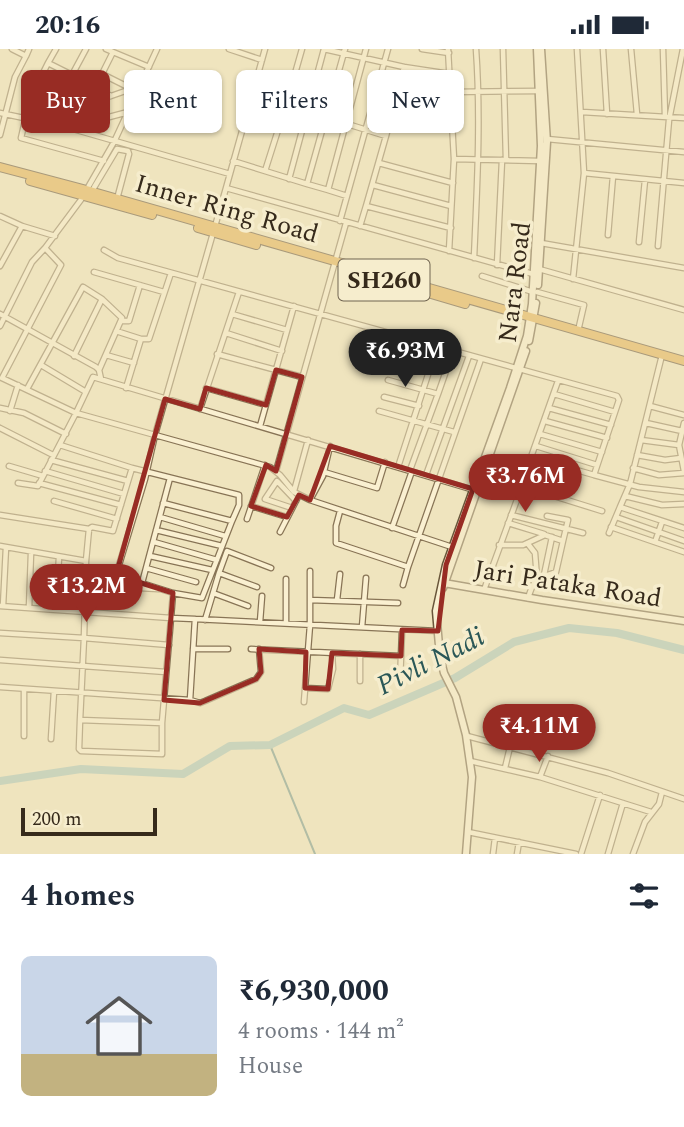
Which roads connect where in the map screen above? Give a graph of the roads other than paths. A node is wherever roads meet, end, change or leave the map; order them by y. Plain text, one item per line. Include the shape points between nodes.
1 (12, 49) edge
2 (29, 49) edge
3 (56, 49) edge
4 (86, 49) edge
5 (106, 49) edge
6 (157, 49) edge
7 (229, 49) edge
8 (265, 49) edge
9 (302, 49) edge
10 (324, 49) edge
11 (366, 49) edge
12 (388, 49) edge
13 (422, 49) edge
14 (476, 49) edge
15 (503, 49) edge
16 (539, 49) edge
17 (577, 49) edge
18 (603, 49) edge
19 (631, 49) edge
20 (663, 49) edge
21 (683, 49) edge
22 (345, 51) edge
23 (449, 51) edge
24 (113, 52) junction
25 (26, 56) junction
26 (363, 57) junction
27 (262, 59) junction
28 (385, 62) junction
29 (48, 63) junction
30 (149, 67) junction
31 (404, 67) junction
32 (44, 70) edge
33 (60, 70) edge
34 (75, 70) edge
35 (104, 70) edge
36 (148, 70) edge
37 (296, 70) edge
38 (318, 70) edge
39 (340, 70) edge
40 (424, 70) edge
41 (450, 70) edge
42 (539, 91) junction
43 (124, 92) edge
44 (464, 92) edge
45 (504, 92) junction
46 (479, 93) junction
47 (111, 96) edge
48 (353, 96) edge
49 (582, 112) junction
50 (3, 113) edge
51 (607, 114) junction
52 (637, 114) junction
53 (668, 117) junction
54 (21, 118) edge
55 (684, 118) edge
56 (124, 120) edge
57 (353, 126) edge
58 (366, 130) junction
59 (22, 133) edge
60 (85, 133) edge
61 (277, 133) edge
62 (301, 133) edge
63 (322, 133) edge
64 (344, 133) edge
65 (453, 133) edge
66 (0, 135) edge
67 (386, 136) junction
68 (547, 139) junction
69 (114, 142) junction
70 (583, 143) junction
71 (668, 150) junction
72 (684, 152) edge
73 (454, 159) junction
74 (478, 159) junction
75 (504, 160) junction
76 (104, 161) junction
77 (233, 161) junction
78 (540, 161) junction
79 (379, 163) junction
80 (0, 170) edge
81 (265, 171) junction
82 (584, 173) junction
83 (230, 174) junction
84 (614, 176) junction
85 (289, 179) junction
86 (645, 180) junction
87 (665, 181) junction
88 (453, 183) junction
89 (684, 183) edge
90 (307, 184) junction
91 (373, 185) junction
92 (226, 188) junction
93 (328, 190) junction
94 (87, 193) junction
95 (347, 196) junction
96 (117, 199) junction
97 (366, 206) junction
98 (452, 206) junction
99 (0, 216) edge
100 (343, 222) junction
101 (22, 226) junction
102 (359, 226) junction
103 (451, 228) junction
104 (212, 230) junction
105 (608, 235) dead end
106 (55, 236) junction
107 (639, 242) dead end
108 (541, 243) junction
109 (658, 246) dead end
110 (45, 248) junction
111 (576, 249) junction
112 (104, 250) dead end
113 (449, 251) junction
114 (474, 258) junction
115 (684, 262) edge
116 (334, 263) junction
117 (0, 265) edge
118 (498, 265) junction
119 (684, 268) edge
120 (94, 272) dead end
121 (537, 272) junction
122 (171, 273) junction
123 (482, 276) dead end
124 (573, 279) junction
125 (198, 280) junction
126 (140, 285) junction
127 (164, 292) junction
128 (239, 292) junction
129 (535, 292) junction
130 (102, 299) junction
131 (294, 306) junction
132 (684, 310) edge
133 (232, 314) junction
134 (321, 314) junction
135 (2, 315) edge
136 (532, 320) junction
137 (121, 321) junction
138 (0, 326) edge
139 (28, 330) junction
140 (287, 330) junction
141 (116, 331) junction
142 (578, 331) junction
143 (225, 333) junction
144 (141, 339) junction
145 (53, 343) junction
146 (437, 347) junction
147 (282, 351) junction
148 (453, 351) junction
149 (218, 354) junction
150 (106, 355) junction
151 (75, 356) junction
152 (469, 356) junction
153 (481, 359) junction
154 (661, 359) junction
155 (134, 363) junction
156 (684, 363) edge
157 (41, 365) junction
158 (99, 370) junction
159 (276, 370) junction
160 (518, 370) junction
161 (1, 377) edge
162 (302, 377) junction
163 (101, 379) junction
164 (388, 380) dead end
165 (558, 381) junction
166 (18, 385) junction
167 (126, 388) junction
168 (206, 388) junction
169 (27, 389) junction
170 (424, 390) junction
171 (86, 392) junction
172 (438, 394) junction
173 (554, 394) junction
174 (384, 397) dead end
175 (165, 399) junction
176 (266, 405) junction
177 (419, 406) junction
178 (650, 406) junction
179 (0, 408) edge
180 (549, 408) junction
181 (200, 409) junction
182 (10, 411) junction
183 (379, 411) dead end
184 (615, 412) junction
185 (76, 413) junction
186 (684, 415) edge
187 (413, 421) junction
188 (545, 421) junction
189 (646, 423) junction
190 (684, 423) edge
191 (427, 424) junction
192 (611, 425) junction
193 (260, 426) junction
194 (0, 428) edge
195 (442, 429) junction
196 (682, 431) junction
197 (454, 432) junction
198 (286, 433) junction
199 (66, 434) junction
200 (540, 434) junction
201 (155, 435) junction
202 (607, 438) junction
203 (308, 440) junction
204 (641, 440) junction
205 (681, 442) edge
206 (60, 445) junction
207 (330, 446) junction
208 (536, 446) junction
209 (602, 451) junction
210 (637, 455) junction
211 (52, 457) junction
212 (531, 457) junction
213 (681, 458) junction
214 (385, 463) junction
215 (265, 465) junction
216 (597, 465) junction
217 (9, 466) dead end
218 (398, 467) junction
219 (132, 468) junction
220 (633, 468) junction
221 (411, 471) junction
222 (146, 472) junction
223 (277, 472) junction
224 (324, 472) junction
225 (485, 472) junction
226 (684, 472) edge
227 (44, 474) junction
228 (426, 475) junction
229 (594, 475) junction
230 (170, 478) junction
231 (439, 479) junction
232 (128, 481) junction
233 (276, 481) junction
234 (18, 483) dead end
235 (39, 483) junction
236 (630, 484) junction
237 (522, 486) junction
238 (476, 490) junction
239 (684, 492) edge
240 (297, 493) junction
241 (124, 494) junction
242 (625, 496) junction
243 (310, 500) junction
244 (54, 501) dead end
245 (296, 501) junction
246 (163, 503) junction
247 (684, 504) edge
248 (121, 505) junction
249 (251, 506) junction
250 (620, 507) junction
251 (292, 508) junction
252 (602, 511) dead end
253 (340, 512) junction
254 (0, 515) edge
255 (511, 515) junction
256 (547, 516) dead end
257 (160, 517) junction
258 (287, 517) junction
259 (616, 517) junction
260 (117, 519) junction
261 (247, 519) dead end
262 (232, 521) junction
263 (662, 522) junction
264 (508, 523) junction
265 (611, 527) junction
266 (392, 528) junction
267 (684, 528) edge
268 (89, 529) junction
269 (567, 529) junction
270 (156, 530) junction
271 (280, 532) dead end
272 (583, 533) dead end
273 (609, 533) dead end
274 (659, 533) junction
275 (545, 535) junction
276 (225, 536) junction
277 (418, 536) junction
278 (552, 537) junction
279 (563, 541) junction
280 (684, 541) edge
281 (153, 542) junction
282 (655, 542) junction
283 (528, 544) junction
284 (222, 545) junction
285 (499, 545) junction
286 (3, 547) edge
287 (452, 547) junction
288 (31, 552) junction
289 (684, 552) edge
290 (150, 556) junction
291 (59, 557) junction
292 (217, 560) junction
293 (86, 561) junction
294 (408, 567) junction
295 (146, 568) junction
296 (271, 568) dead end
297 (212, 571) junction
298 (310, 571) dead end
299 (219, 573) junction
300 (340, 574) dead end
301 (116, 575) junction
302 (544, 575) junction
303 (366, 578) dead end
304 (537, 578) junction
305 (286, 579) dead end
306 (196, 582) dead end
307 (142, 583) junction
308 (85, 585) junction
309 (403, 585) dead end
310 (443, 585) junction
311 (110, 587) junction
312 (257, 587) dead end
313 (163, 589) junction
314 (484, 590) junction
315 (173, 593) junction
316 (213, 593) junction
317 (262, 596) dead end
318 (528, 598) junction
319 (310, 600) junction
320 (337, 600) junction
321 (364, 600) junction
322 (398, 603) dead end
323 (1, 606) edge
324 (248, 606) dead end
325 (29, 608) junction
326 (56, 610) junction
327 (85, 612) junction
328 (171, 618) junction
329 (195, 619) junction
330 (205, 620) junction
331 (684, 621) edge
332 (260, 622) junction
333 (286, 623) junction
334 (310, 625) junction
335 (362, 627) junction
336 (402, 630) junction
337 (438, 632) junction
338 (0, 633) edge
339 (84, 638) junction
340 (169, 645) junction
341 (193, 649) junction
342 (228, 649) dead end
343 (251, 649) dead end
344 (259, 649) junction
345 (307, 652) junction
346 (332, 653) junction
347 (360, 654) junction
348 (401, 656) junction
349 (0, 660) edge
350 (83, 667) junction
351 (166, 672) junction
352 (360, 681) dead end
353 (400, 683) dead end
354 (0, 687) edge
355 (305, 688) junction
356 (24, 689) junction
357 (54, 691) junction
358 (82, 693) junction
359 (164, 700) junction
360 (190, 700) junction
361 (304, 702) dead end
362 (80, 720) junction
363 (162, 723) junction
364 (466, 735) junction
365 (24, 736) dead end
366 (51, 739) dead end
367 (510, 747) junction
368 (548, 757) junction
369 (469, 761) junction
370 (505, 768) junction
371 (540, 777) junction
372 (662, 792) junction
373 (600, 796) junction
374 (684, 799) edge
375 (622, 803) junction
376 (651, 812) junction
377 (468, 832) junction
378 (495, 838) junction
379 (519, 842) junction
380 (543, 847) junction
381 (466, 854) edge
382 (493, 854) edge
383 (517, 854) edge
384 (541, 854) edge
385 (579, 854) edge
386 (608, 854) edge
387 (633, 854) edge

1 - 25 street
2 - 25 street
3 - 29 street
4 - 34 street
5 - 24 street
6 - 30 street
7 - 27 street
8 - 27 street
9 - 37 street
10 - 22 street
10 - 38 street
11 - 26 street
12 - 28 street
13 - 23 street
14 - 46 street
15 - 45 street
16 - 42 main road, Nara Road
16 - 68 main road, Nara Road
17 - 49 street
18 - 51 street
19 - 52 street
20 - 53 street
21 - 53 street
22 - 26 street
22 - 39 street
23 - 41 street
24 - 30 street
24 - 35 street
25 - 50 street
26 - 28 street
26 - 48 street
27 - 77 street
28 - 31 street
28 - 58 street
29 - 32 street
29 - 33 street
30 - 36 street
31 - 40 street
31 - 67 street
42 - 45 street
42 - 78 main road, Nara Road
43 - 47 street
44 - 46 street
45 - 46 street
45 - 75 street
46 - 74 street
49 - 51 street
49 - 70 street
50 - 54 street
50 - 66 street
51 - 52 street
52 - 53 street
53 - 55 street
53 - 71 street
56 - 69 street
57 - 58 street
58 - 67 street
58 - 95 street
59 - 76 street via 21,138
60 - 69 street
61 - 81 street
62 - 85 street
63 - 90 street
64 - 93 street
65 - 73 street
67 - 79 street
68 - 70 street
68 - 108 main road, Nara Road
69 - 76 street
69 - 83 street
70 - 71 street
70 - 82 street
71 - 72 street
71 - 87 street
73 - 74 street
73 - 88 street
74 - 75 street
74 - 114 street
75 - 78 street
75 - 118 street
76 - 94 street
77 - 81 street
77 - 83 street
78 - 121 main road, Nara Road
79 - 88 street
79 - 91 street
80 - 94 highway, Inner Ring Road
81 - 85 street
82 - 84 street
82 - 111 street
83 - 92 street
84 - 86 street
84 - 105 street
85 - 90 street
86 - 87 street
86 - 107 street
87 - 89 street
87 - 109 street
88 - 98 street
90 - 93 street
91 - 97 street
91 - 98 street
92 - 100 street
92 - 104 street
93 - 95 street
94 - 96 highway, Inner Ring Road
94 - 96 street via 120,148 129,154
94 - 104 highway, Inner Ring Road
94 - 106 street
95 - 100 street
96 - 104 highway, Inner Ring Road
97 - 102 street
97 - 103 street
98 - 103 street
99 - 101 street
100 - 102 street
100 - 116 street
101 - 106 street
101 - 117 street
102 - 113 street
103 - 113 street
104 - 116 highway, Inner Ring Road
104 - 125 street
106 - 110 street
108 - 111 street
108 - 121 main road, Nara Road
110 - 135 street
110 - 139 street via 61,265
111 - 119 street
111 - 124 street
112 - 122 street
113 - 114 street
114 - 118 street
115 - 119 street
116 - 134 street
116 - 136 highway, Inner Ring Road
118 - 121 street
120 - 126 street
121 - 124 street
121 - 129 main road, Nara Road
122 - 125 street
122 - 127 street
123 - 129 street
124 - 132 street
125 - 128 street
125 - 175 street
126 - 127 street
126 - 137 street via 129,321
127 - 144 street via 149,339
128 - 131 street
128 - 133 street
129 - 136 main road, Nara Road
129 - 142 street via 584,305
130 - 137 street
130 - 145 street via 83,287
130 - 151 street
131 - 134 street
131 - 140 street
133 - 140 street
133 - 143 street
134 - 146 street
134 - 162 street
135 - 138 street
135 - 139 street
136 - 142 highway, Inner Ring Road
136 - 154 highway, Inner Ring Road
136 - 160 main road, Nara Road
137 - 141 street
139 - 145 street
139 - 161 street
140 - 147 street
141 - 144 street
141 - 150 street
142 - 156 highway, Inner Ring Road
143 - 147 street
143 - 149 street
144 - 155 street
145 - 151 street
145 - 157 street
146 - 148 street
146 - 170 street
147 - 159 street
148 - 152 street
148 - 172 street
149 - 159 street
149 - 168 street
150 - 155 street
150 - 158 street
151 - 158 street
152 - 153 street
152 - 195 street
153 - 160 street
153 - 197 street
154 - 156 highway, Inner Ring Road
154 - 178 street
155 - 167 street
157 - 169 street
157 - 171 street
158 - 163 street
159 - 162 street
159 - 176 street
160 - 165 street
160 - 225 main road, Nara Road
160 - 238 main road, Nara Road
161 - 166 street
162 - 198 street
163 - 167 street
163 - 171 street via 93,377
164 - 170 street
165 - 173 street
165 - 184 street via 617,396
166 - 169 street
166 - 182 street
167 - 175 street
168 - 176 street
168 - 181 street
169 - 185 street
170 - 172 street
170 - 177 street
171 - 185 street
172 - 191 street
173 - 180 street
173 - 184 street
174 - 177 street
175 - 181 street
175 - 201 street
176 - 193 street
177 - 187 street
178 - 186 street
178 - 189 street
179 - 182 street
180 - 188 street
180 - 192 street
181 - 193 street
182 - 199 street
183 - 187 street
184 - 192 street
185 - 199 street
185 - 201 street
187 - 191 street
187 - 218 street
188 - 200 street
188 - 202 street
189 - 196 street
189 - 204 street
190 - 196 street
191 - 195 street
191 - 221 street
192 - 202 street
193 - 198 street
194 - 211 street
195 - 197 street
195 - 228 street
196 - 205 street
197 - 231 street
198 - 203 street
198 - 223 street
199 - 206 street
200 - 208 street
200 - 209 street
201 - 215 street
201 - 222 street
202 - 209 street
203 - 207 street
203 - 240 street
204 - 205 street
204 - 210 street
205 - 213 street
206 - 211 street
206 - 219 street
207 - 214 street
207 - 224 street
208 - 212 street
208 - 216 street
209 - 216 street
210 - 213 street
210 - 220 street
211 - 227 street
211 - 232 street
212 - 229 street
212 - 237 street
213 - 226 street
214 - 218 street
214 - 224 street via 377,488
215 - 223 street
215 - 249 street
216 - 229 street
217 - 227 street
218 - 221 street
219 - 222 street
219 - 232 street
220 - 226 street via 659,475
220 - 236 street
221 - 228 street
221 - 266 street
222 - 230 street
222 - 301 street
223 - 233 street
223 - 240 street
224 - 243 street
225 - 237 street
225 - 238 main road, Nara Road
227 - 235 street
227 - 241 street
228 - 231 street
229 - 236 street
230 - 246 street
230 - 262 street via 239,495
231 - 238 street
231 - 277 street
232 - 241 street
233 - 245 street
233 - 251 street via 265,499
234 - 235 street
235 - 248 street
236 - 239 street
236 - 242 street
237 - 252 street
237 - 255 street
238 - 287 main road, Nara Road
238 - 310 main road, Nara Road
240 - 243 street
240 - 245 street
241 - 248 street
242 - 247 street via 662,505
242 - 250 street
243 - 253 street
244 - 260 street
245 - 251 street
246 - 257 street
246 - 262 street
248 - 260 street
249 - 258 street
249 - 261 street
250 - 259 street
250 - 263 street
251 - 258 street
253 - 266 street
253 - 294 street via 336,543
254 - 268 street
255 - 264 street
255 - 269 street
256 - 269 street via 568,520
257 - 270 street
257 - 276 street
258 - 271 street
259 - 265 street
259 - 274 street
260 - 268 street via 113,531
262 - 276 street
263 - 267 street
263 - 274 street
264 - 275 street
264 - 285 street
265 - 273 street
265 - 282 street
266 - 277 street
268 - 293 street
269 - 272 street
269 - 279 street
270 - 281 street
270 - 284 street
274 - 280 street
274 - 282 street
275 - 278 street
275 - 283 street
276 - 284 street
277 - 287 street
277 - 294 street
278 - 279 street
278 - 302 street
279 - 302 street via 556,572
281 - 290 street
281 - 292 street
282 - 289 street
283 - 285 street
283 - 304 street via 535,553
284 - 292 street
285 - 314 street
286 - 288 street
286 - 323 street
287 - 310 main road, Nara Road
288 - 291 street
288 - 325 street
290 - 295 street
290 - 297 street
291 - 293 street
291 - 326 street
292 - 297 street
293 - 308 street
294 - 309 street
295 - 306 street
295 - 307 street
296 - 299 street via 227,551
297 - 315 street via 202,598
298 - 319 street
299 - 312 street
299 - 316 street
300 - 320 street
301 - 307 street
301 - 311 street
302 - 304 street
303 - 321 street
304 - 318 street
305 - 333 street
307 - 313 street
308 - 311 street
308 - 327 street
310 - 314 main road, Jari Pataka Road
310 - 337 main road, Nara Road via 436,611
311 - 313 street
313 - 315 street
314 - 318 main road, Jari Pataka Road
315 - 328 street
316 - 324 street
316 - 330 street
317 - 332 street
318 - 331 main road, Jari Pataka Road
319 - 320 street
319 - 334 street
320 - 321 street
321 - 322 street
321 - 335 street
323 - 325 street
325 - 326 street
326 - 327 street
327 - 328 street
327 - 339 street
328 - 329 street
328 - 340 street
329 - 330 street
329 - 341 street
330 - 332 street
332 - 333 street
333 - 334 street
334 - 335 street
334 - 345 street
335 - 336 street
336 - 337 street
336 - 348 street
337 - 364 main road, Nara Road via 444,673
338 - 339 street
339 - 340 street
339 - 350 street
340 - 351 street
341 - 342 street
341 - 360 street
343 - 344 street
344 - 345 street
344 - 360 street via 259,677 200,703
345 - 346 street
345 - 355 street
346 - 347 street
346 - 355 street via 328,689
347 - 348 street
347 - 352 street
348 - 353 street
349 - 350 street
350 - 351 street
350 - 358 street
351 - 359 street
354 - 356 street
355 - 361 street
356 - 357 street
356 - 365 street
357 - 358 street
357 - 366 street
358 - 359 street
358 - 362 street
359 - 360 street
359 - 363 street
362 - 363 street
362 - 363 street via 81,751 162,754
364 - 367 street
364 - 369 main road
367 - 368 street
367 - 370 street
368 - 371 street
368 - 372 street
369 - 370 street
369 - 377 main road
370 - 371 street
371 - 373 street
372 - 374 street
372 - 376 street
373 - 375 street
373 - 385 street
375 - 376 street
375 - 386 street
376 - 387 street
377 - 378 street
377 - 381 main road
378 - 379 street
378 - 382 street
379 - 380 street
379 - 383 street
380 - 384 street
380 - 385 street

